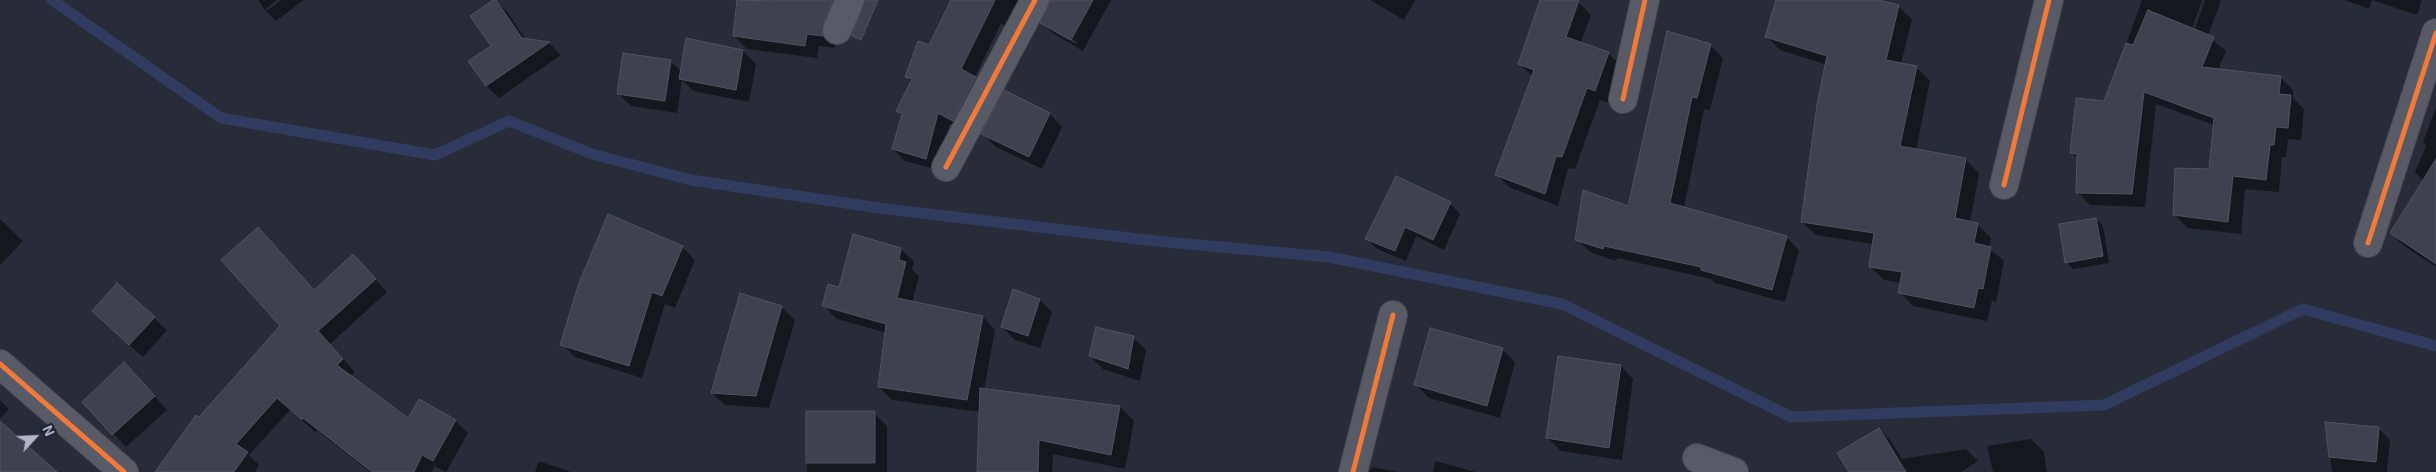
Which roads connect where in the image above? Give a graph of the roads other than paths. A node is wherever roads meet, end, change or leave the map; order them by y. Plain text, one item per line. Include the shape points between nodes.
1 (850, 0) edge
2 (1035, 0) edge
3 (1645, 0) edge
4 (2048, 0) edge
5 (837, 30) dead end
6 (2436, 33) edge
7 (1623, 99) dead end
8 (946, 167) dead end
9 (2004, 185) dead end
10 (2368, 242) dead end
11 (1392, 315) dead end
12 (0, 364) edge
13 (1697, 458) dead end
14 (124, 472) edge
15 (1352, 472) edge
16 (1734, 472) edge

1 - 5 street
2 - 8 street
3 - 7 street
4 - 9 street
6 - 10 street
11 - 15 street
12 - 14 street
13 - 16 street

